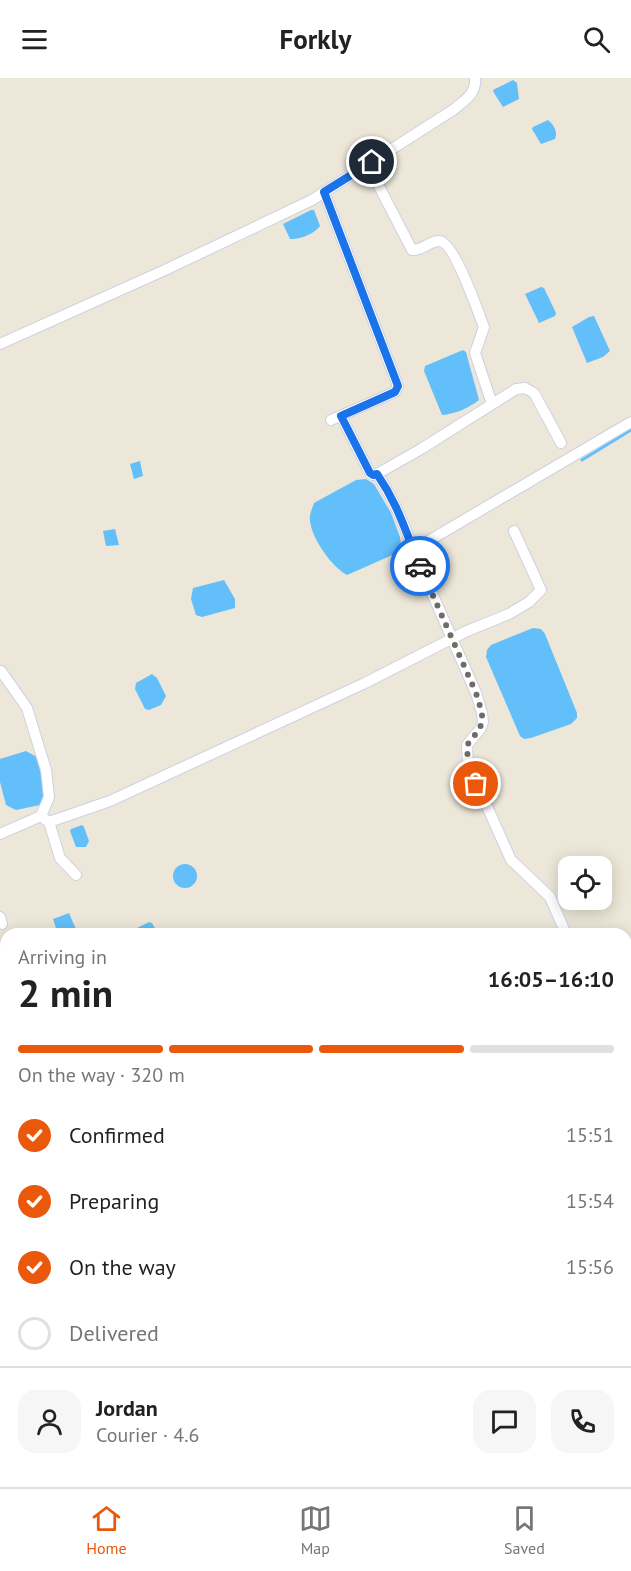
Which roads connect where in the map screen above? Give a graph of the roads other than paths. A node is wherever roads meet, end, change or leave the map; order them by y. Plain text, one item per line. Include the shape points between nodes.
1 (475, 78) edge
2 (368, 165) junction
3 (324, 192) junction
4 (0, 344) edge
5 (492, 404) junction
6 (631, 422) edge
7 (561, 443) dead end
8 (377, 474) junction
9 (514, 531) dead end
10 (413, 550) junction
11 (452, 640) junction
12 (2, 671) edge
13 (45, 819) junction
14 (0, 834) edge
15 (76, 875) dead end
16 (563, 928) edge

1 - 2 street via 474,89 464,102
2 - 3 street
2 - 5 street via 412,250 441,241 458,264 484,327 475,353
3 - 4 street via 165,270
3 - 8 street via 398,386 395,392 336,418 370,473
5 - 7 street via 516,389 530,389
5 - 8 street
6 - 10 street
8 - 10 street via 392,497
9 - 11 street via 541,590 508,614
10 - 11 street
11 - 13 street via 110,801
11 - 16 street via 476,693 483,722 467,745 468,765 511,860 550,897
12 - 13 street via 27,708 46,770 49,797
13 - 14 street
13 - 15 street via 60,858

